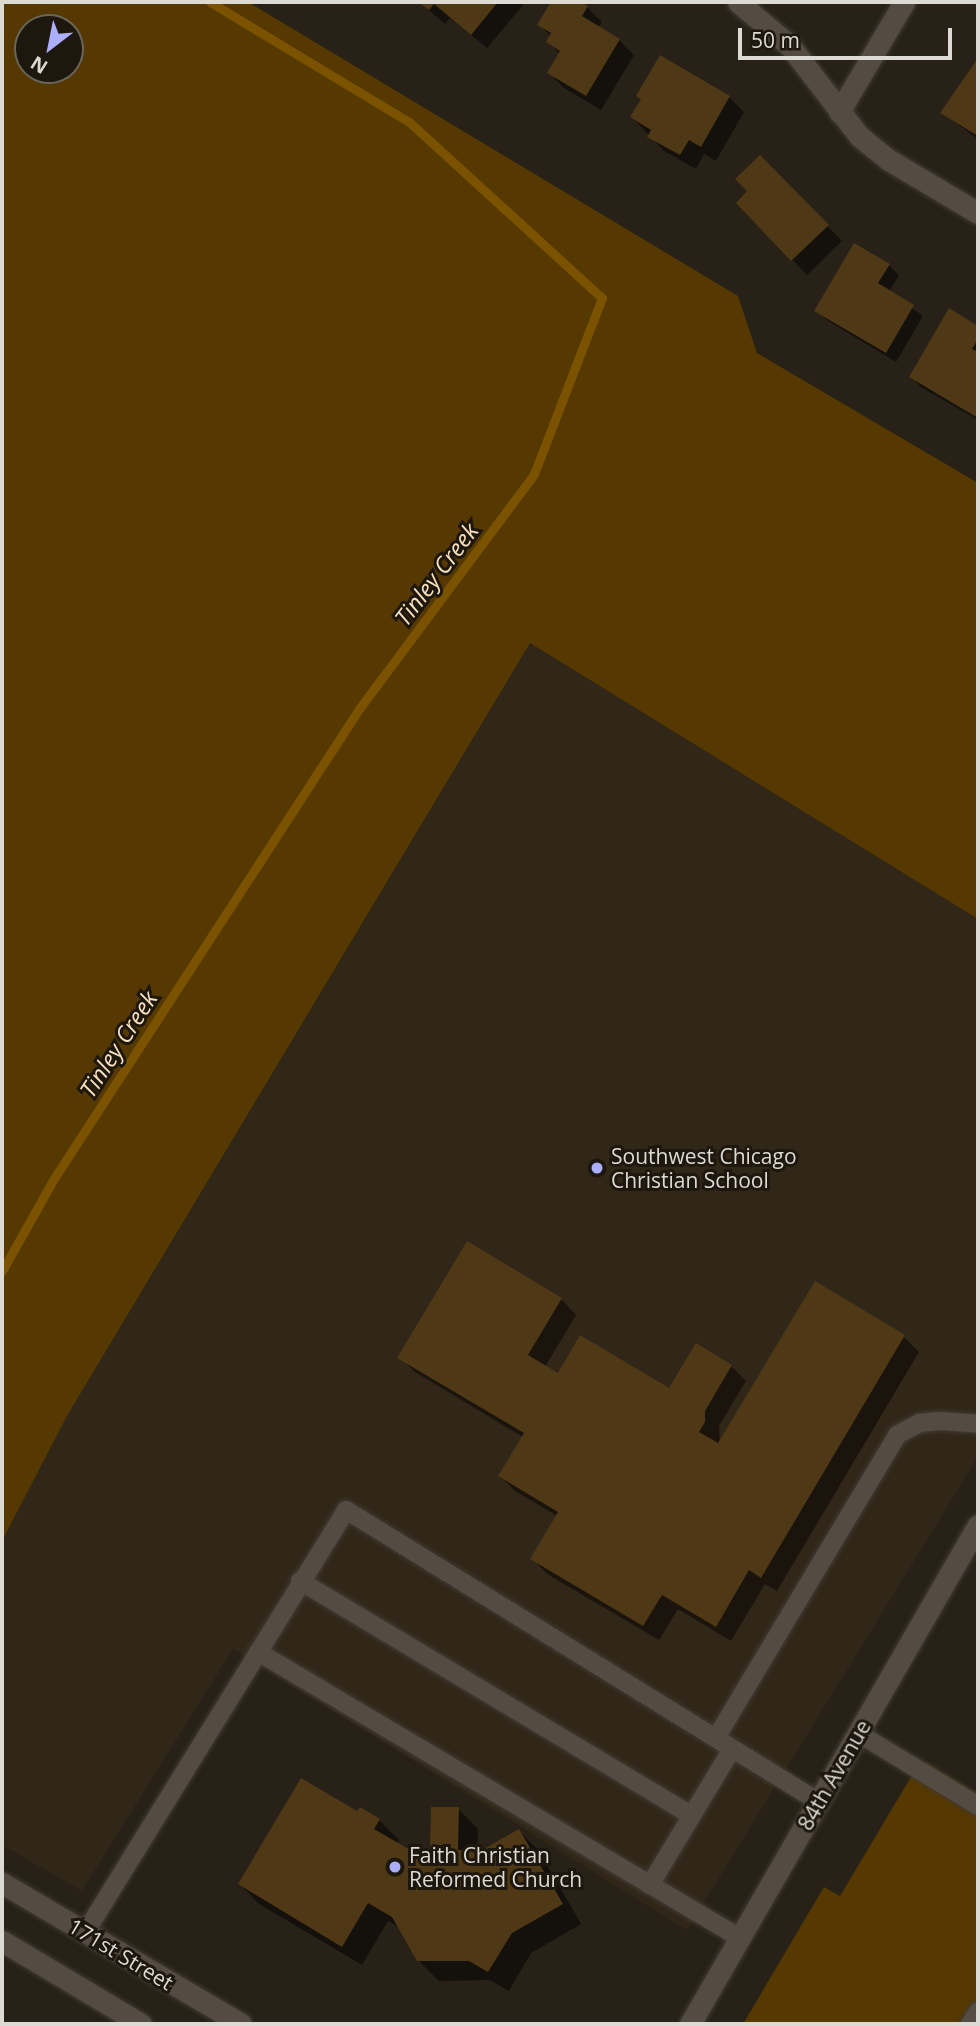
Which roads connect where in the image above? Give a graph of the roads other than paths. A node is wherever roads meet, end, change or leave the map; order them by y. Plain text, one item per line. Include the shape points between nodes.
1 (738, 2) edge
2 (904, 2) edge
3 (839, 112) junction
4 (978, 213) edge
5 (978, 1424) edge
6 (975, 1539) edge
7 (300, 1581) junction
8 (258, 1653) junction
9 (858, 1733) junction
10 (716, 1738) junction
11 (732, 1749) junction
12 (818, 1802) junction
13 (978, 1807) edge
14 (692, 1815) junction
15 (2, 1883) edge
16 (650, 1885) junction
17 (85, 1933) junction
18 (740, 1938) junction
19 (2, 1941) edge
20 (978, 2011) edge
21 (141, 2024) edge
22 (241, 2024) edge
23 (690, 2024) edge
24 (971, 2024) edge

1 - 3 street via 790,47
2 - 3 street
3 - 4 street via 889,160
5 - 10 lane via 929,1422 897,1435
6 - 9 street, 84th Avenue
7 - 8 lane
7 - 10 lane via 346,1510
7 - 14 lane
8 - 16 lane
8 - 17 lane
9 - 12 street, 84th Avenue
9 - 13 lane
10 - 11 lane
11 - 12 lane
11 - 14 lane
12 - 18 street, 84th Avenue
14 - 16 lane
15 - 17 street, 171st Street
16 - 18 lane
17 - 22 street, 171st Street
18 - 23 street, 84th Avenue
19 - 21 street
20 - 24 lane

